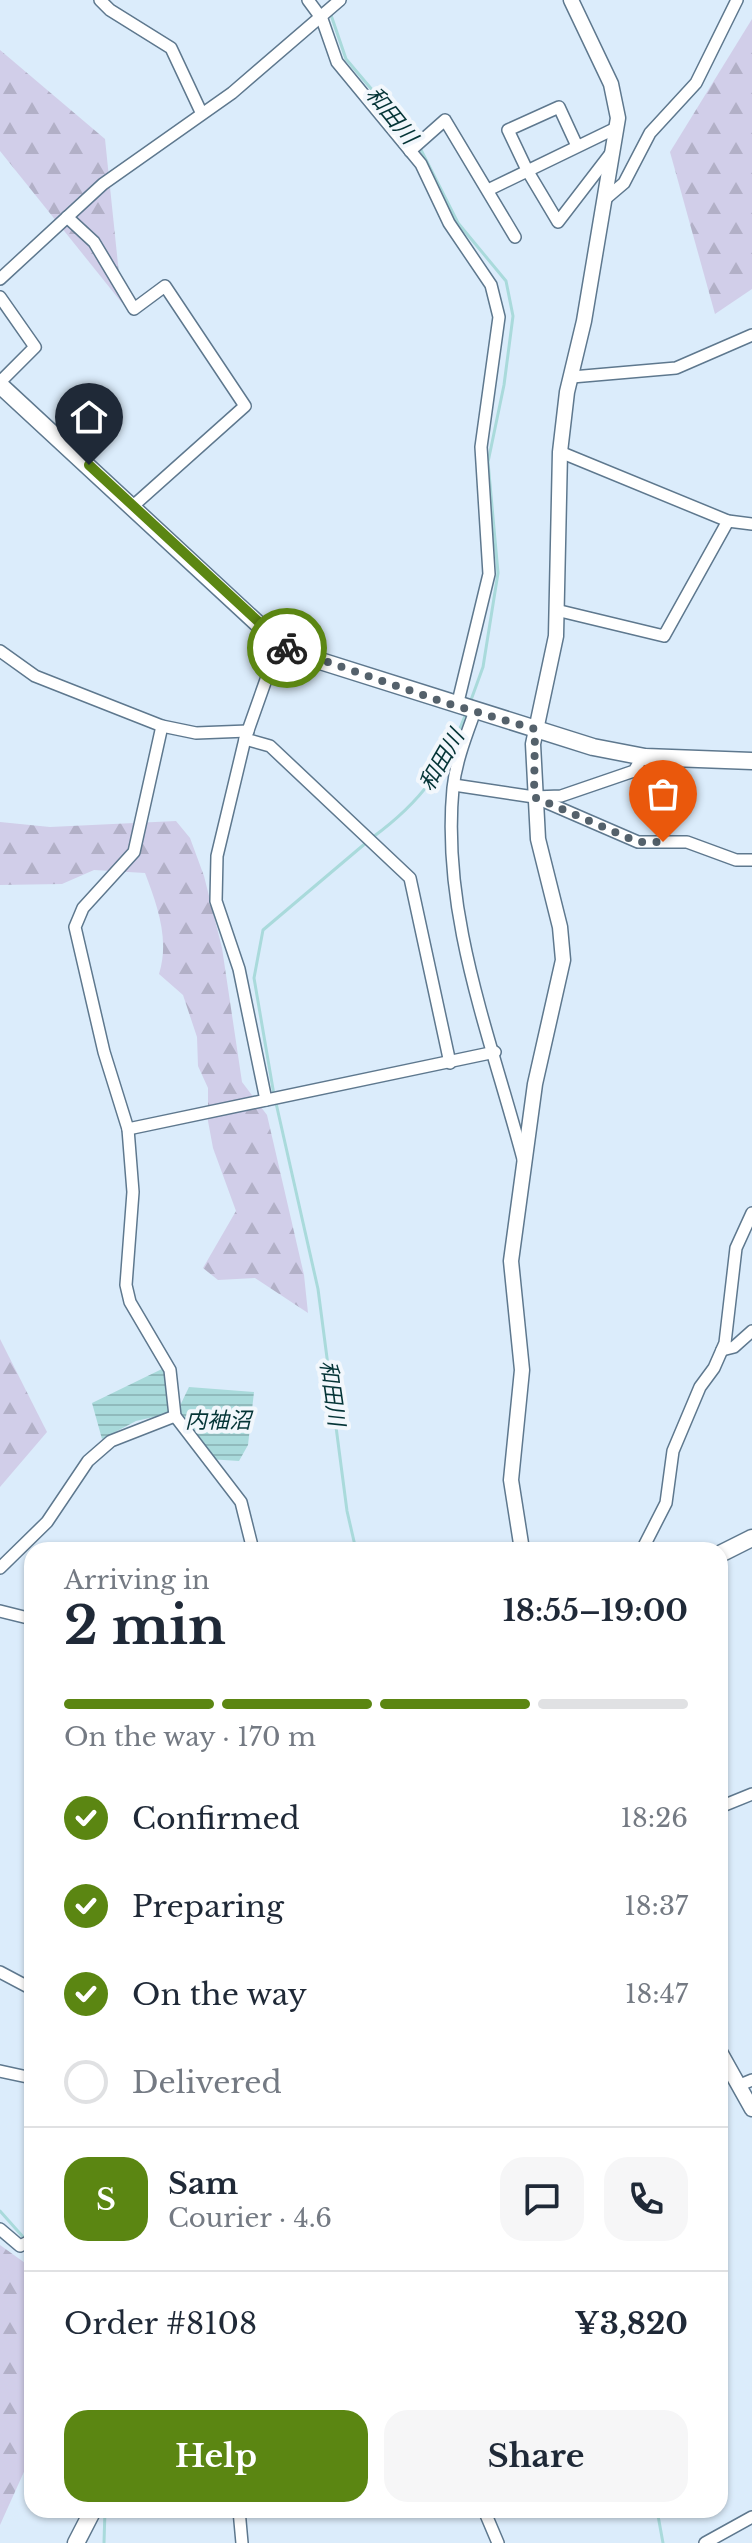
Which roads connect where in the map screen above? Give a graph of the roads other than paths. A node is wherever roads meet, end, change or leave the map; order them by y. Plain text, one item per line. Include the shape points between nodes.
1 (100, 0) edge
2 (308, 0) edge
3 (340, 0) edge
4 (571, 0) edge
5 (737, 0) edge
6 (322, 19) junction
7 (201, 112) junction
8 (616, 128) junction
9 (577, 146) junction
10 (410, 151) junction
11 (611, 153) junction
12 (527, 170) junction
13 (488, 190) junction
14 (604, 200) junction
15 (67, 217) junction
16 (515, 237) dead end
17 (0, 279) edge
18 (0, 297) edge
19 (752, 335) edge
20 (572, 377) junction
21 (0, 383) edge
22 (560, 452) junction
23 (133, 506) junction
24 (728, 521) junction
25 (752, 524) edge
26 (556, 610) junction
27 (279, 643) junction
28 (0, 651) edge
29 (457, 706) junction
30 (475, 711) junction
31 (162, 726) junction
32 (535, 729) junction
33 (246, 735) junction
34 (643, 756) junction
35 (752, 761) edge
36 (454, 785) junction
37 (534, 797) junction
38 (752, 860) edge
39 (495, 1052) junction
40 (450, 1063) junction
41 (266, 1100) junction
42 (128, 1129) junction
43 (523, 1160) junction
44 (752, 1213) edge
45 (752, 1331) edge
46 (722, 1350) junction
47 (175, 1416) junction
48 (752, 1538) edge
49 (26, 1542) edge
50 (251, 1542) edge
51 (521, 1542) edge
52 (646, 1542) edge
53 (24, 1544) edge
54 (728, 1550) edge
55 (0, 1568) edge
56 (0, 1611) edge
57 (24, 1617) edge
58 (752, 1794) edge
59 (728, 1804) edge
60 (0, 1972) edge
61 (24, 1985) edge
62 (728, 2061) edge
63 (0, 2071) edge
64 (24, 2076) edge
65 (746, 2082) edge
66 (752, 2109) edge
67 (0, 2229) edge
68 (24, 2244) edge
69 (752, 2517) edge
70 (89, 2518) edge
71 (240, 2518) edge
72 (486, 2518) edge
73 (494, 2542) edge
74 (76, 2543) edge
75 (242, 2543) edge
76 (705, 2543) edge

1 - 7 street via 171,48
2 - 6 street
3 - 6 street
4 - 8 street via 611,84
5 - 14 street via 696,83 650,133 624,183
6 - 7 street
6 - 10 street via 337,62
7 - 15 street
8 - 9 street
8 - 11 street
9 - 12 street
9 - 12 street via 559,107 508,130
10 - 13 street via 445,120
10 - 29 street via 491,285 499,317 481,447 489,574
11 - 12 street via 558,222
11 - 14 street
12 - 13 street
13 - 16 street
14 - 20 street
15 - 17 street
15 - 23 street via 94,242 134,309 165,286 245,406
18 - 21 street via 35,347
19 - 20 street via 676,368
20 - 22 street
21 - 23 main road
22 - 24 street
22 - 26 street
23 - 27 main road
24 - 25 street
24 - 26 street via 664,636
26 - 32 street via 553,656
27 - 29 main road via 295,653
27 - 33 street
28 - 31 street via 35,676
29 - 30 main road
30 - 32 main road
30 - 36 street
31 - 33 street
31 - 42 street via 134,852 83,908 75,927
32 - 34 main road
32 - 37 street
33 - 40 street via 270,746 410,878
33 - 41 street via 217,856 216,901 239,969
34 - 35 main road
34 - 37 street via 634,771 561,796
36 - 37 street
36 - 39 street via 455,900
37 - 38 street via 638,842 687,842 736,860
37 - 43 street via 563,960
39 - 40 street
39 - 43 street
40 - 41 street
41 - 42 street
42 - 47 street via 133,1192 126,1285 130,1302 170,1370
43 - 51 street via 511,1261 522,1370 511,1480
44 - 46 street via 736,1248
45 - 46 street
46 - 52 street via 673,1451 666,1503
47 - 49 street via 111,1441 88,1461 53,1515
47 - 50 street via 241,1502
48 - 54 main road
53 - 55 street
56 - 57 street
58 - 59 street
60 - 61 street
62 - 65 street
63 - 64 street
65 - 66 street
67 - 68 street
69 - 76 street
70 - 74 main road
71 - 75 street
72 - 73 street

